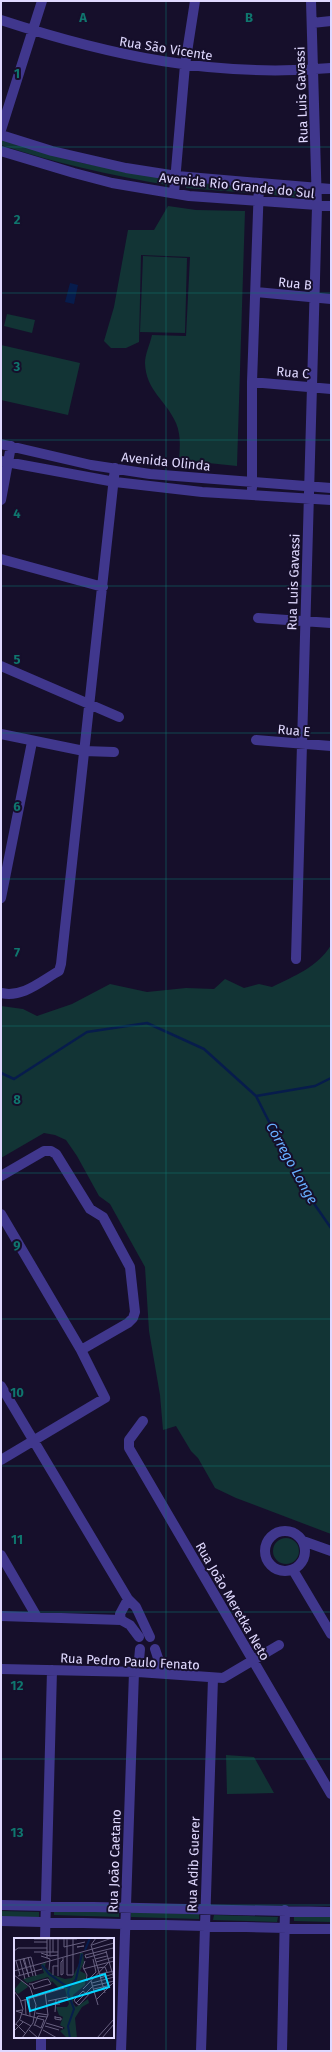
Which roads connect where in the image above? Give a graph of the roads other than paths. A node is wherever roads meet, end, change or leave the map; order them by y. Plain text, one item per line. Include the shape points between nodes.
1 (42, 1) edge
2 (195, 1) edge
3 (311, 1) edge
4 (1, 20) edge
5 (331, 21) edge
6 (312, 23) junction
7 (32, 31) junction
8 (185, 65) junction
9 (331, 68) edge
10 (314, 70) junction
11 (1, 130) edge
12 (1, 135) edge
13 (1, 151) edge
14 (177, 176) junction
15 (259, 184) junction
16 (317, 189) junction
17 (331, 189) edge
18 (174, 193) junction
19 (258, 202) junction
20 (317, 206) junction
21 (331, 206) edge
22 (256, 292) junction
23 (315, 298) junction
24 (331, 299) edge
25 (252, 382) junction
26 (312, 387) junction
27 (331, 388) edge
28 (6, 445) edge
29 (4, 462) edge
30 (115, 468) junction
31 (115, 482) junction
32 (252, 482) junction
33 (310, 486) junction
34 (331, 488) edge
35 (252, 494) junction
36 (309, 498) junction
37 (1, 500) edge
38 (331, 500) edge
39 (1, 559) edge
40 (103, 587) junction
41 (258, 618) dead end
42 (305, 621) junction
43 (331, 623) edge
44 (1, 666) edge
45 (89, 704) junction
46 (119, 716) dead end
47 (1, 734) edge
48 (256, 740) dead end
49 (32, 742) junction
50 (302, 744) junction
51 (331, 746) edge
52 (84, 751) junction
53 (114, 752) dead end
54 (1, 898) edge
55 (296, 959) dead end
56 (1, 993) edge
57 (1, 1176) edge
58 (1, 1214) edge
59 (81, 1350) junction
60 (1, 1386) edge
61 (143, 1421) dead end
62 (33, 1441) junction
63 (1, 1460) edge
64 (304, 1541) junction
65 (331, 1551) edge
66 (1, 1555) edge
67 (293, 1570) junction
68 (128, 1600) junction
69 (1, 1616) edge
70 (37, 1617) junction
71 (121, 1620) junction
72 (331, 1634) edge
73 (279, 1645) dead end
74 (140, 1649) dead end
75 (155, 1649) dead end
76 (253, 1662) junction
77 (1, 1669) edge
78 (52, 1670) junction
79 (136, 1672) junction
80 (163, 1673) junction
81 (213, 1678) junction
82 (331, 1794) edge
83 (1, 1905) edge
84 (46, 1907) junction
85 (125, 1909) junction
86 (205, 1909) junction
87 (285, 1910) junction
88 (331, 1912) edge
89 (1, 1920) edge
90 (46, 1920) junction
91 (125, 1923) junction
92 (204, 1925) junction
93 (284, 1928) junction
94 (331, 1929) edge
95 (45, 1938) edge
96 (41, 2038) edge
97 (41, 2051) edge
98 (121, 2051) edge
99 (201, 2051) edge
100 (282, 2051) edge

1 - 7 street
2 - 8 street
3 - 6 street, Rua Luis Gavassi
4 - 7 street, Rua São Vicente
5 - 6 street
6 - 10 street, Rua Luis Gavassi
7 - 8 street, Rua São Vicente via 112,53
7 - 11 street
8 - 10 street, Rua São Vicente via 223,70
8 - 14 street
9 - 10 street, Rua São Vicente
10 - 16 street, Rua Luis Gavassi
12 - 14 street, Avenida Rio Grande do Sul via 89,161
13 - 18 street, Avenida Rio Grande do Sul via 74,173
14 - 15 street, Avenida Rio Grande do Sul
14 - 18 street
15 - 16 street, Avenida Rio Grande do Sul
15 - 19 street
16 - 17 street, Avenida Rio Grande do Sul
16 - 20 street, Rua Luis Gavassi
18 - 19 street, Avenida Rio Grande do Sul
19 - 20 street, Avenida Rio Grande do Sul
19 - 22 street
20 - 21 street, Avenida Rio Grande do Sul
20 - 23 street, Rua Luis Gavassi
22 - 23 street, Rua B
22 - 25 street
23 - 24 street, Rua B
23 - 26 street, Rua Luis Gavassi
25 - 26 street, Rua C
25 - 32 street
26 - 27 street, Rua C
26 - 33 street, Rua Luis Gavassi
28 - 29 street
28 - 30 street, Avenida Olinda via 91,465
29 - 31 street, Avenida Olinda
29 - 37 street
30 - 31 street
30 - 32 street, Avenida Olinda
31 - 35 street, Avenida Olinda via 202,492
31 - 40 street
32 - 33 street, Avenida Olinda
32 - 35 street
33 - 34 street, Avenida Olinda
33 - 36 street, Rua Luis Gavassi
35 - 36 street, Avenida Olinda
36 - 38 street, Avenida Olinda
36 - 42 street, Rua Luis Gavassi
39 - 40 street
40 - 45 street
41 - 42 street
42 - 43 street
42 - 50 street, Rua Luis Gavassi
44 - 45 street
45 - 46 street
45 - 52 street
47 - 49 street
48 - 50 street, Rua E
49 - 52 street
49 - 54 street
50 - 51 street, Rua E
50 - 55 street, Rua Luis Gavassi
52 - 53 street
52 - 56 street via 59,971 21,993 12,996
57 - 59 street via 44,1151 56,1154 90,1209 103,1217 130,1267 135,1312 133,1318
58 - 59 street
59 - 62 street via 105,1398
60 - 62 street
61 - 76 street, Rua João Meretka Neto via 128,1440 129,1448
62 - 63 street
62 - 68 street
64 - 65 street
64 - 67 street via 305,1558
64 - 67 street via 286,1530 272,1535 265,1547 265,1555 272,1567 286,1572
66 - 70 street
67 - 72 street
68 - 71 street via 122,1607
68 - 71 street via 136,1607 149,1633 138,1635
69 - 70 street
70 - 71 street
73 - 76 street, Rua Pedro Paulo Fenato
74 - 79 street, Rua João Caetano
75 - 80 street
76 - 81 street, Rua Pedro Paulo Fenato via 223,1678
76 - 82 street, Rua João Meretka Neto
77 - 78 street, Rua Pedro Paulo Fenato
78 - 79 street, Rua Pedro Paulo Fenato
78 - 84 street
79 - 80 street, Rua Pedro Paulo Fenato
79 - 85 street, Rua João Caetano
80 - 81 street, Rua Pedro Paulo Fenato
81 - 86 street, Rua Adib Guerer
83 - 84 street
84 - 85 street
84 - 90 street
85 - 86 street
85 - 91 street, Rua João Caetano
86 - 87 street
86 - 92 street, Rua Adib Guerer
87 - 88 street
87 - 93 street
89 - 90 street
90 - 91 street
90 - 95 street
91 - 92 street
91 - 98 street, Rua João Caetano
92 - 93 street
92 - 99 street, Rua Adib Guerer
93 - 94 street
93 - 100 street
96 - 97 street

